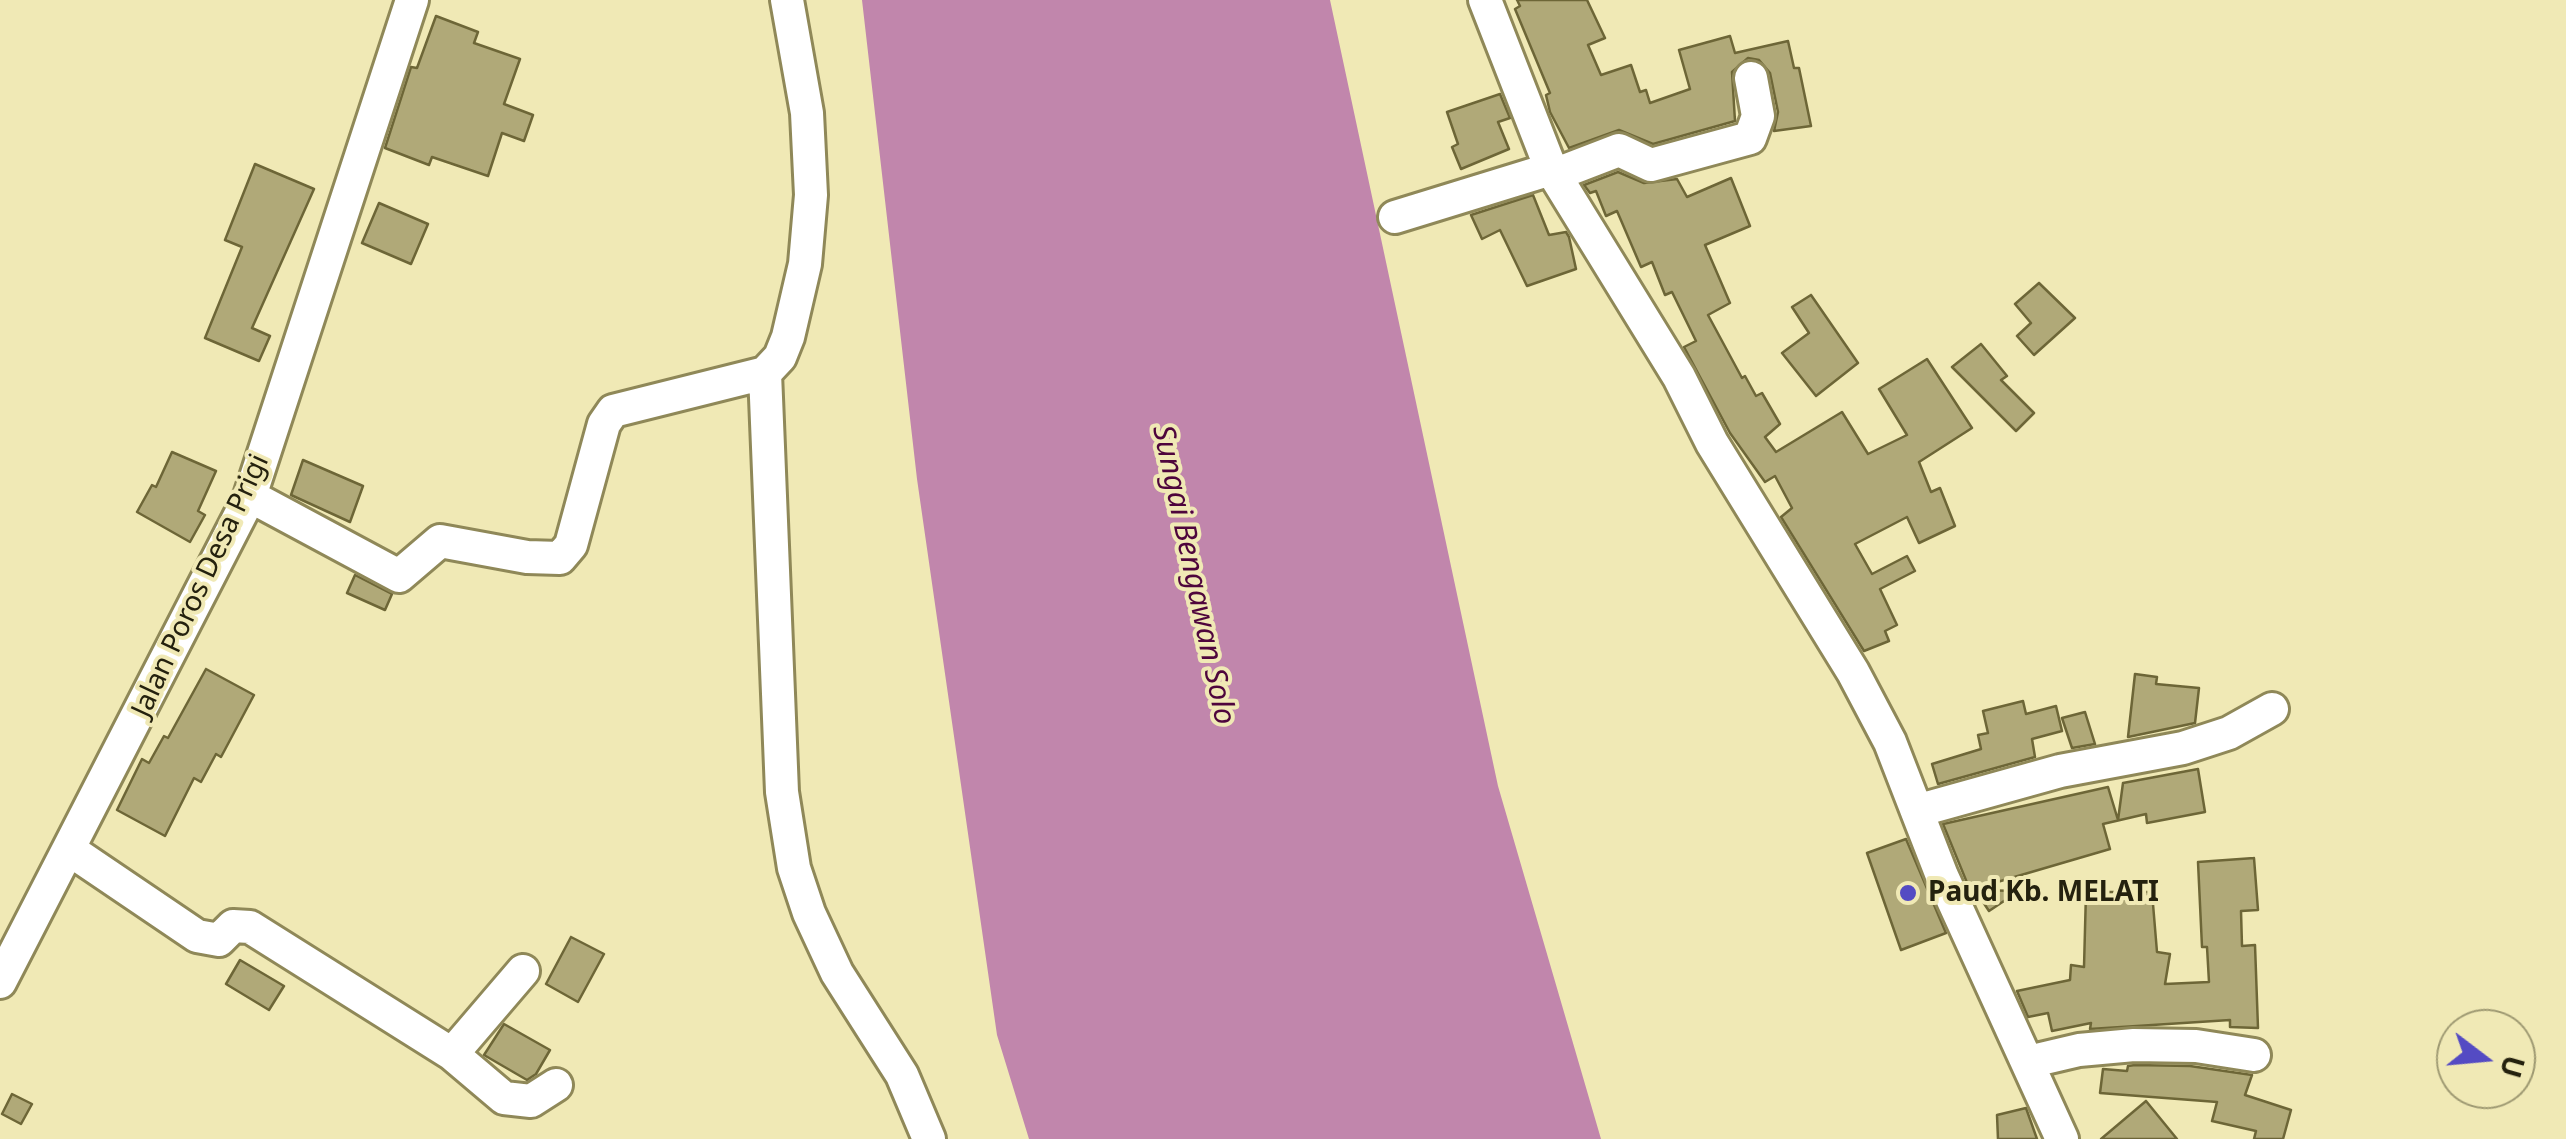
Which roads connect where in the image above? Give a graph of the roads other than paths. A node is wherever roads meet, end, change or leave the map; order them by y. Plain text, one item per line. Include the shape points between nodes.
1 (412, 0) edge
2 (787, 0) edge
3 (1485, 0) edge
4 (1750, 78) dead end
5 (1552, 172) junction
6 (1395, 217) dead end
7 (765, 372) junction
8 (250, 496) junction
9 (2272, 709) dead end
10 (1920, 810) junction
11 (70, 850) junction
12 (523, 971) dead end
13 (0, 982) edge
14 (452, 1054) junction
15 (2254, 1055) dead end
16 (2028, 1062) junction
17 (556, 1085) dead end
18 (929, 1139) edge
19 (2062, 1139) edge

1 - 8 street, Jalan Poros Desa Prigi
2 - 7 street via 807,113 811,195 788,337
3 - 5 street
4 - 5 street via 1758,116 1750,138 1651,164 1619,150
5 - 6 street
5 - 10 street via 1853,672
7 - 8 street via 614,411 604,424 571,545 560,558 440,542 399,576
7 - 18 street via 782,792 794,868 808,913 902,1075
8 - 11 street, Jalan Poros Desa Prigi
9 - 10 street via 2183,748 2060,771
10 - 16 street via 1942,876
11 - 13 street, Jalan Poros Desa Prigi
11 - 14 street via 197,936 219,940 233,926 250,928
12 - 14 street
14 - 17 street via 504,1098 531,1101
15 - 16 street via 2134,1046
16 - 19 street

